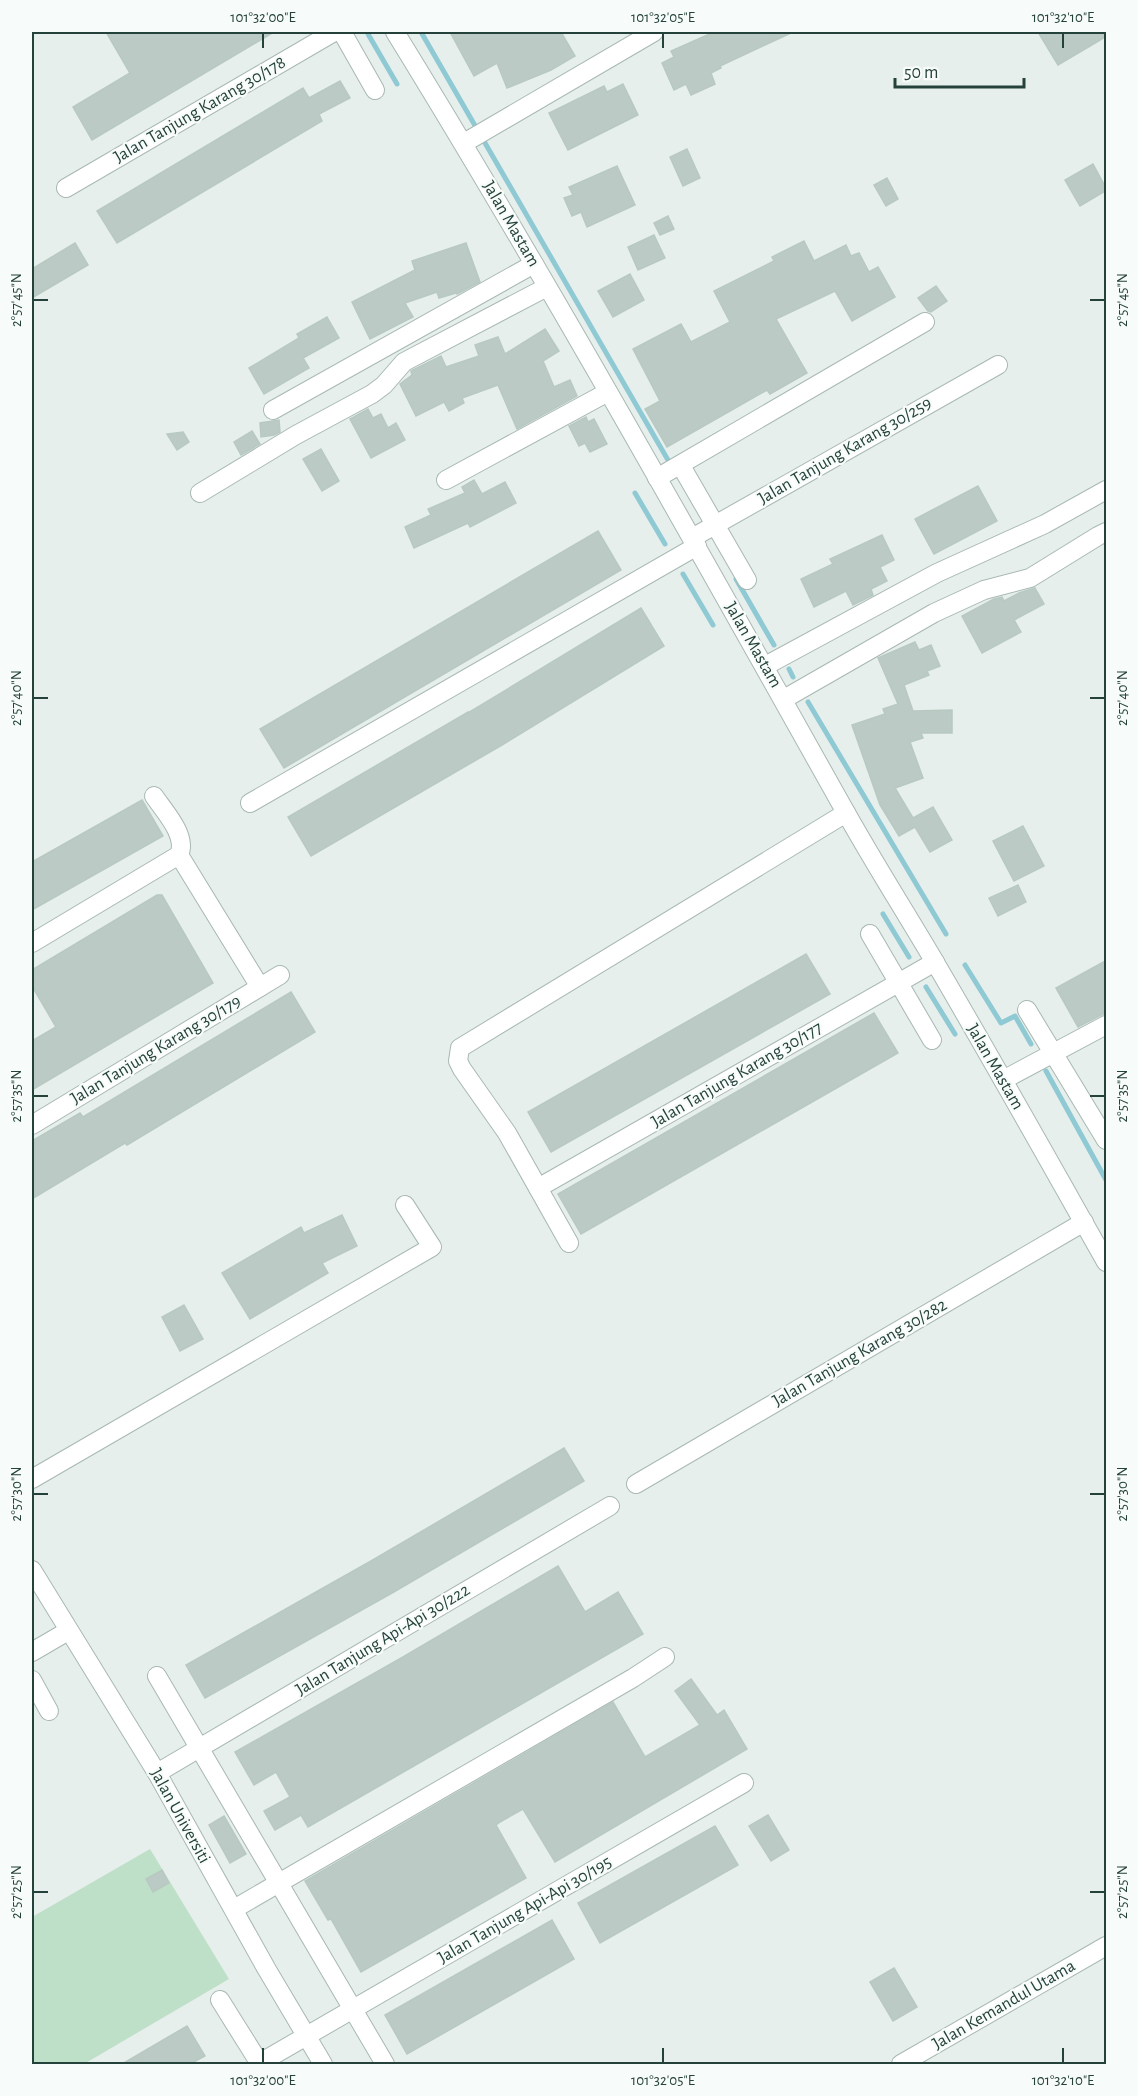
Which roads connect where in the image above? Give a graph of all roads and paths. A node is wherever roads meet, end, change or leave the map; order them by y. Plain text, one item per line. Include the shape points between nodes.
1 (334, 32) edge
2 (342, 32) edge
3 (394, 32) edge
4 (654, 32) edge
5 (375, 90) dead end
6 (468, 141) junction
7 (66, 188) dead end
8 (534, 264) junction
9 (548, 287) junction
10 (925, 322) dead end
11 (998, 365) dead end
12 (608, 392) junction
13 (273, 410) dead end
14 (684, 466) junction
15 (660, 476) junction
16 (446, 480) dead end
17 (1107, 490) edge
18 (200, 493) dead end
19 (715, 525) junction
20 (1107, 532) edge
21 (695, 542) junction
22 (747, 580) dead end
23 (765, 666) junction
24 (784, 699) junction
25 (154, 796) dead end
26 (250, 803) dead end
27 (846, 813) junction
28 (181, 851) junction
29 (870, 934) dead end
30 (32, 943) edge
31 (935, 962) junction
32 (280, 975) dead end
33 (899, 983) junction
34 (260, 987) junction
35 (1028, 1010) dead end
36 (1107, 1024) edge
37 (932, 1040) dead end
38 (1053, 1054) junction
39 (1003, 1080) junction
40 (32, 1125) edge
41 (1107, 1140) edge
42 (538, 1188) junction
43 (405, 1205) dead end
44 (1084, 1222) junction
45 (569, 1243) dead end
46 (1107, 1262) edge
47 (32, 1479) edge
48 (636, 1484) dead end
49 (610, 1506) dead end
50 (32, 1570) edge
51 (68, 1631) junction
52 (32, 1652) edge
53 (665, 1657) dead end
54 (157, 1676) dead end
55 (32, 1680) edge
56 (49, 1711) dead end
57 (200, 1749) junction
58 (157, 1773) junction
59 (744, 1783) dead end
60 (278, 1883) junction
61 (234, 1909) junction
62 (1107, 1946) edge
63 (220, 2000) dead end
64 (353, 2009) junction
65 (306, 2037) junction
66 (259, 2064) edge
67 (323, 2064) edge
68 (385, 2064) edge
69 (901, 2064) edge

1 - 7 street, Jalan Tanjung Karang 30/178
2 - 5 street
3 - 6 street, Jalan Mastam
4 - 6 street
6 - 8 street, Jalan Mastam
8 - 9 street, Jalan Mastam
8 - 13 street
9 - 12 street, Jalan Mastam
9 - 18 street via 404,362 372,394
10 - 14 street
11 - 19 street, Jalan Tanjung Karang 30/259
12 - 15 street, Jalan Mastam
12 - 16 street
14 - 15 street
14 - 19 street
15 - 21 street, Jalan Mastam
17 - 23 street via 1045,524 937,573
19 - 21 street, Jalan Tanjung Karang 30/259
19 - 22 street
20 - 24 street via 1030,578 984,590 934,613
21 - 23 street, Jalan Mastam
21 - 26 street, Jalan Tanjung Karang 30/259
23 - 24 street, Jalan Mastam
24 - 27 street, Jalan Mastam
25 - 28 street via 174,827
27 - 31 street, Jalan Mastam
27 - 42 street via 460,1048 458,1061 462,1069 507,1133
28 - 30 street
28 - 34 street
29 - 33 street
31 - 33 street, Jalan Tanjung Karang 30/177
31 - 39 street, Jalan Mastam
32 - 34 street, Jalan Tanjung Karang 30/179
33 - 37 street
33 - 42 street, Jalan Tanjung Karang 30/177
34 - 40 street, Jalan Tanjung Karang 30/179
35 - 38 street
36 - 38 street
38 - 39 street
38 - 41 street
39 - 44 street, Jalan Mastam
42 - 45 street
43 - 47 street via 432,1247
44 - 46 street, Jalan Mastam
44 - 48 street, Jalan Tanjung Karang 30/282
49 - 57 street, Jalan Tanjung Api-Api 30/222
50 - 51 street, Jalan Universiti
51 - 52 street
51 - 58 street, Jalan Universiti
53 - 60 street
54 - 57 street
55 - 56 street
57 - 58 street, Jalan Tanjung Api-Api 30/222
57 - 60 street
58 - 61 street, Jalan Universiti
59 - 64 street, Jalan Tanjung Api-Api 30/195
60 - 61 street
60 - 64 street
61 - 65 street, Jalan Universiti
62 - 69 street, Jalan Kemandul Utama
63 - 66 street
64 - 65 street, Jalan Tanjung Api-Api 30/195
64 - 68 street
65 - 66 street, Jalan Tanjung Api-Api 30/195
65 - 67 street, Jalan Universiti

